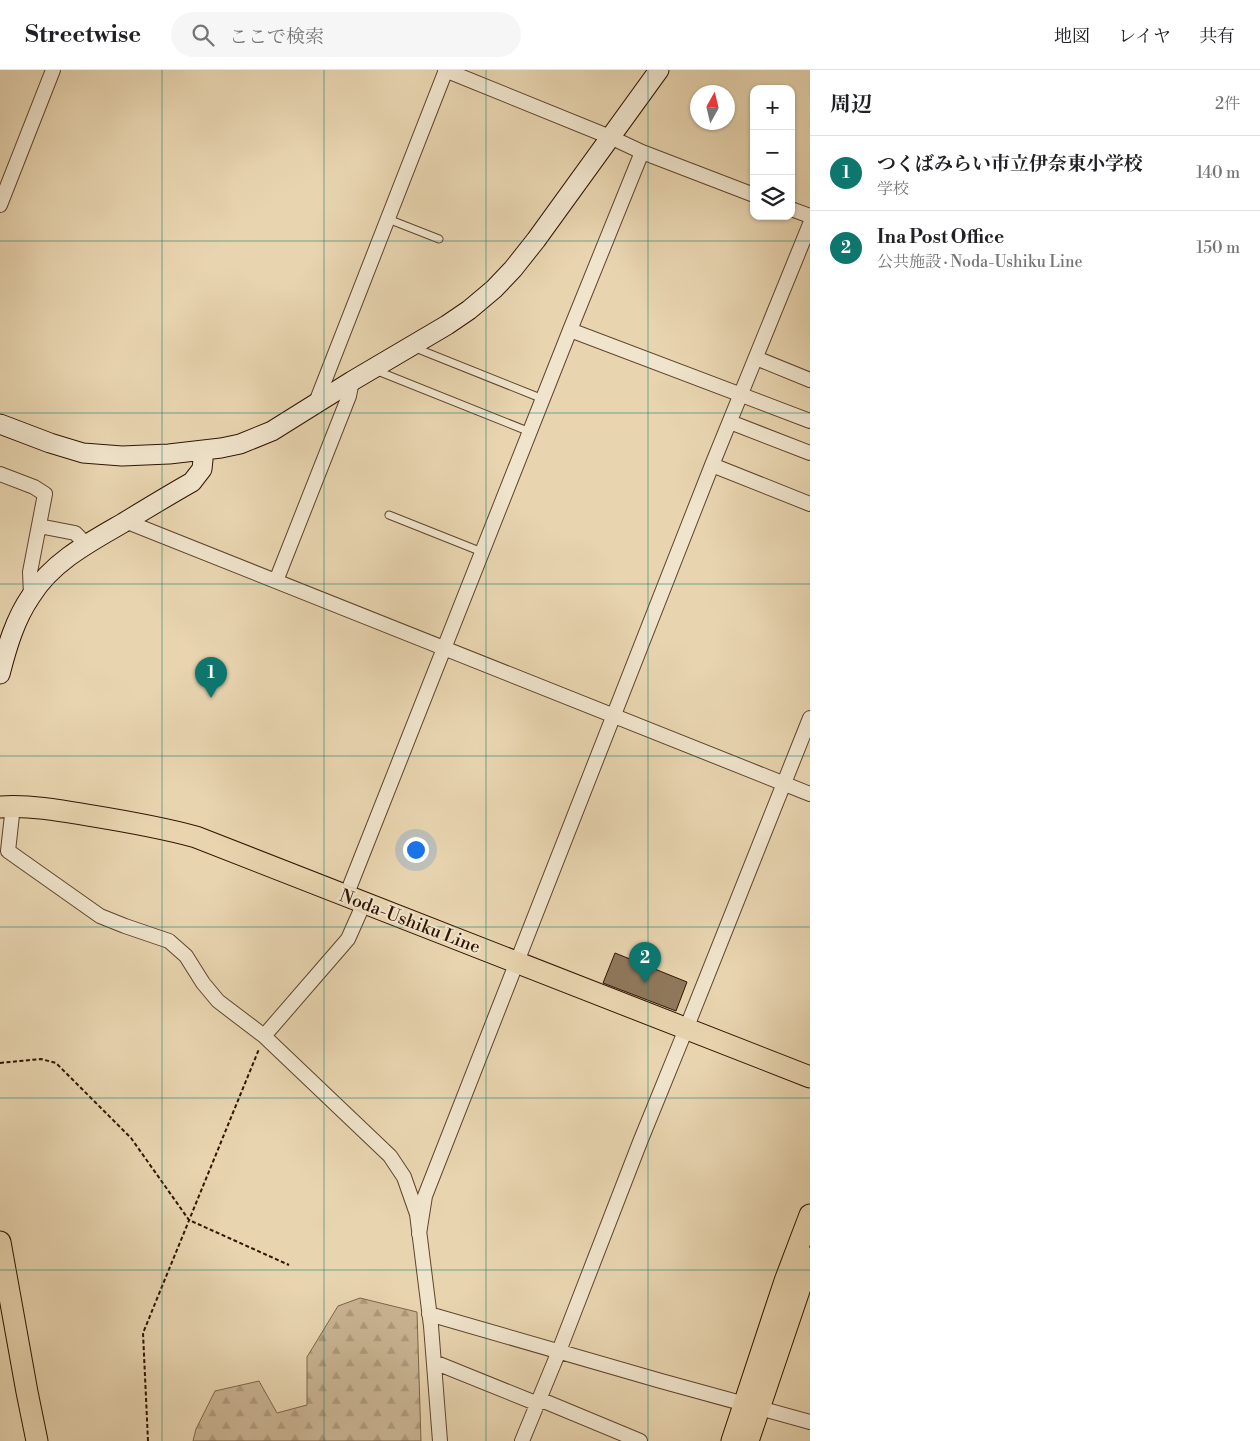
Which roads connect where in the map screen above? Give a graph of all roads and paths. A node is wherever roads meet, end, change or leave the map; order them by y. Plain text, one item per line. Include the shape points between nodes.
1 (53, 70) edge
2 (445, 70) edge
3 (659, 70) edge
4 (610, 137) junction
5 (642, 152) junction
6 (750, 192) edge
7 (0, 205) edge
8 (795, 210) edge
9 (810, 216) edge
10 (388, 218) junction
11 (810, 224) edge
12 (439, 239) dead end
13 (570, 330) junction
14 (410, 346) junction
15 (756, 358) junction
16 (372, 369) junction
17 (810, 380) edge
18 (352, 381) junction
19 (741, 395) junction
20 (542, 400) junction
21 (315, 405) junction
22 (810, 421) edge
23 (730, 422) junction
24 (0, 424) edge
25 (530, 432) junction
26 (204, 450) junction
27 (810, 453) edge
28 (712, 465) junction
29 (0, 474) edge
30 (810, 504) edge
31 (389, 515) dead end
32 (125, 521) junction
33 (39, 526) junction
34 (86, 544) junction
35 (482, 552) junction
36 (276, 581) junction
37 (31, 594) junction
38 (444, 648) junction
39 (0, 674) edge
40 (613, 716) junction
41 (810, 718) edge
42 (784, 784) junction
43 (810, 794) edge
44 (7, 806) edge
45 (355, 900) junction
46 (516, 962) junction
47 (686, 1029) junction
48 (264, 1036) junction
49 (0, 1063) edge
50 (810, 1077) edge
51 (810, 1214) edge
52 (190, 1220) junction
53 (419, 1234) junction
54 (0, 1242) edge
55 (810, 1258) edge
56 (289, 1265) dead end
57 (429, 1314) junction
58 (559, 1351) junction
59 (434, 1362) junction
60 (539, 1402) junction
61 (751, 1406) junction
62 (810, 1422) edge
63 (37, 1441) edge
64 (148, 1441) edge
65 (440, 1441) edge
66 (522, 1441) edge
67 (640, 1441) edge
68 (732, 1441) edge
69 (748, 1441) edge

1 - 7 street
2 - 4 street
2 - 10 street
3 - 4 street
4 - 5 street
4 - 14 street via 514,269 469,310
5 - 6 street
5 - 13 street
8 - 9 street
10 - 12 lane
10 - 21 street
11 - 15 street
13 - 19 street
13 - 20 street
14 - 16 street
14 - 20 lane
15 - 17 street
15 - 19 street
16 - 18 street
16 - 25 lane
18 - 21 street
18 - 36 street
19 - 22 street
19 - 23 street
20 - 25 street
21 - 26 street via 257,438
23 - 27 street
23 - 28 street
24 - 26 street via 83,453 122,456
25 - 35 street
26 - 32 street via 202,469 192,482
28 - 30 street
28 - 40 street
29 - 33 street via 45,494
31 - 35 lane
32 - 34 street
32 - 36 street
33 - 34 street via 75,532
33 - 37 street via 30,572
34 - 37 street via 49,573
35 - 38 street
36 - 38 street
37 - 39 street via 10,638
38 - 40 street
38 - 45 street
40 - 42 street
40 - 46 street
41 - 42 street
42 - 43 street
42 - 47 street
44 - 45 main road, Noda-Ushiku Line via 46,808 166,829 203,840
44 - 48 street via 8,851 100,916 169,942 186,956 218,1001
45 - 46 main road, Noda-Ushiku Line
45 - 48 street via 348,939
46 - 47 main road, Noda-Ushiku Line
46 - 53 street via 424,1196
47 - 50 main road, Noda-Ushiku Line
47 - 58 street
48 - 52 path
48 - 53 street via 390,1156 404,1177 417,1214
49 - 52 path via 41,1059 56,1063 131,1138
51 - 61 main road via 785,1281
52 - 56 path
52 - 64 path via 144,1333
53 - 57 street
54 - 63 main road
55 - 61 main road
57 - 58 street
57 - 59 street
58 - 60 street
58 - 61 street
59 - 60 street
59 - 65 street
60 - 66 street
60 - 67 street
61 - 62 street
61 - 68 main road
61 - 69 main road

